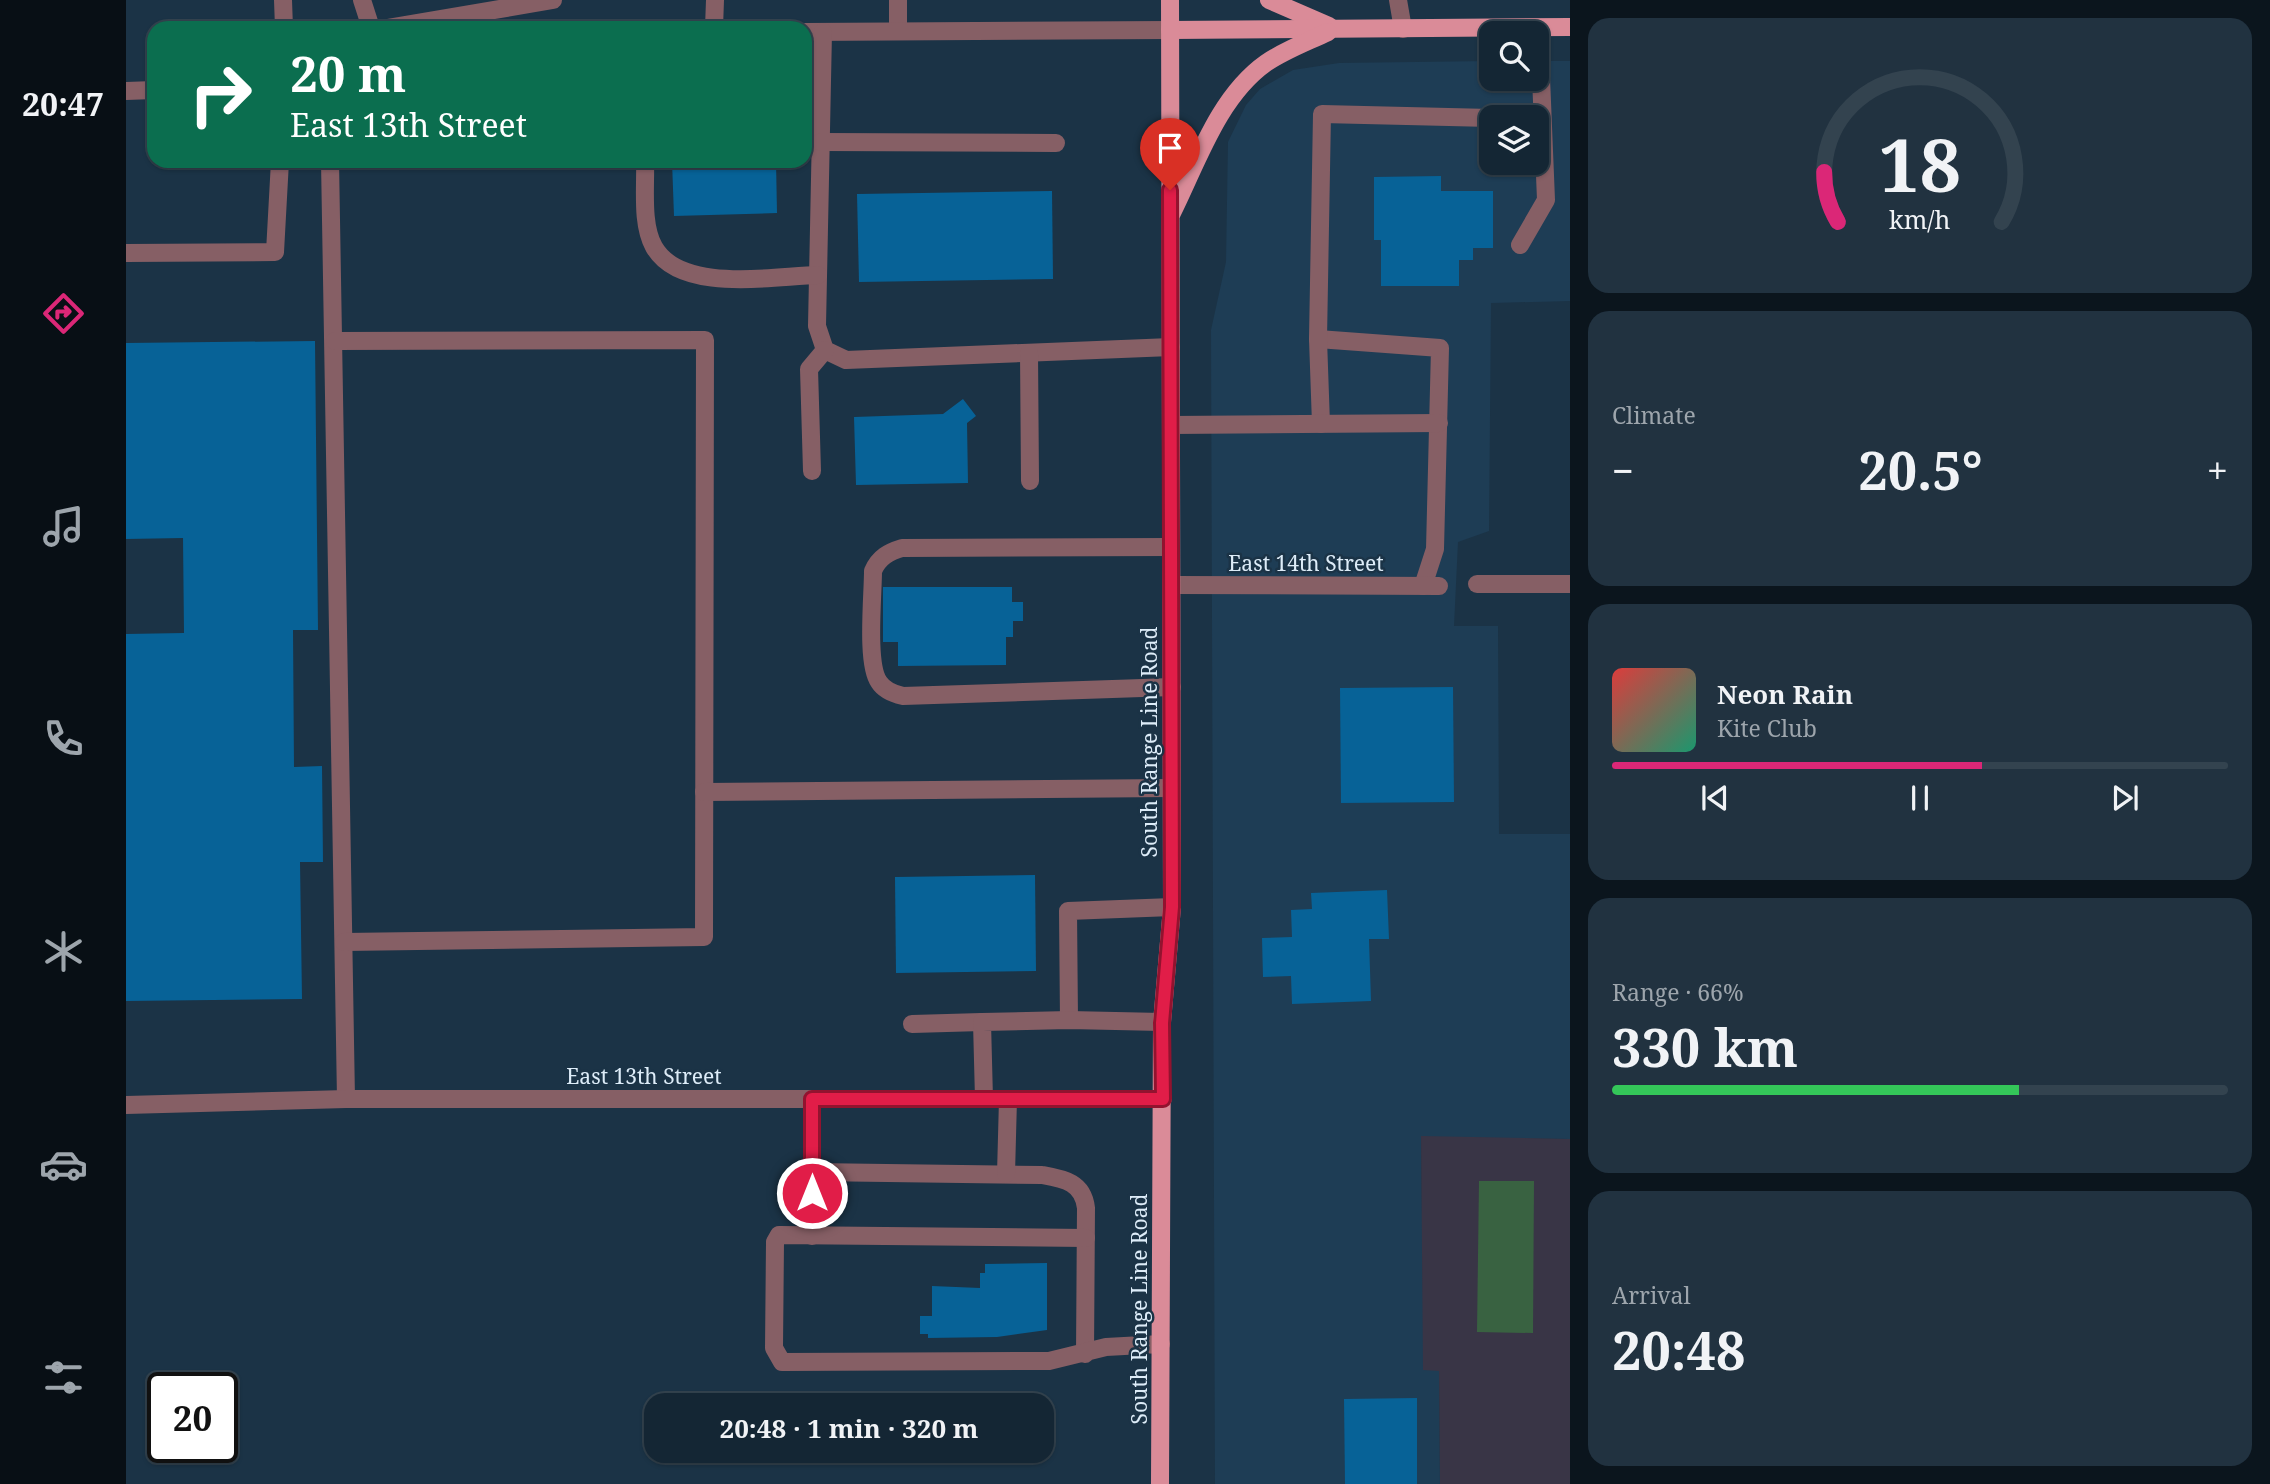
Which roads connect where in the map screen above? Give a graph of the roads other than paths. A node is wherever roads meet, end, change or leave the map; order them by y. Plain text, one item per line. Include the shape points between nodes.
1 (283, 0) edge
2 (362, 0) edge
3 (553, 0) edge
4 (715, 0) edge
5 (898, 0) edge
6 (1170, 0) edge
7 (1269, 0) edge
8 (1398, 0) edge
9 (284, 21) edge
10 (369, 21) edge
11 (428, 21) edge
12 (714, 21) edge
13 (1570, 27) edge
14 (1479, 28) edge
15 (1549, 28) edge
16 (1335, 29) junction
17 (1403, 29) junction
18 (1170, 30) junction
19 (898, 31) junction
20 (814, 32) edge
21 (147, 90) edge
22 (126, 91) edge
23 (1479, 118) edge
24 (821, 142) junction
25 (1056, 143) dead end
26 (280, 168) edge
27 (330, 168) edge
28 (645, 168) edge
29 (1544, 175) edge
30 (1170, 216) junction
31 (1520, 245) dead end
32 (126, 253) edge
33 (818, 275) junction
34 (1318, 340) junction
35 (335, 341) junction
36 (1171, 347) junction
37 (825, 350) junction
38 (1029, 353) junction
39 (1321, 424) junction
40 (1438, 424) junction
41 (1171, 425) junction
42 (812, 471) dead end
43 (1030, 481) dead end
44 (1171, 547) junction
45 (1477, 584) dead end
46 (1570, 584) edge
47 (1172, 585) junction
48 (1172, 687) junction
49 (1171, 788) junction
50 (704, 792) junction
51 (1172, 907) junction
52 (344, 942) junction
53 (1069, 1020) junction
54 (982, 1022) junction
55 (1162, 1023) junction
56 (912, 1024) dead end
57 (346, 1099) junction
58 (812, 1099) junction
59 (984, 1099) junction
60 (1008, 1099) junction
61 (1163, 1099) junction
62 (126, 1105) edge
63 (812, 1172) junction
64 (1006, 1174) junction
65 (811, 1236) junction
66 (1086, 1238) junction
67 (1161, 1344) junction
68 (1084, 1354) junction
69 (1160, 1484) edge

1 - 9 street
2 - 10 street
3 - 11 street
4 - 12 street
5 - 19 street
6 - 18 main road, South Range Line Road
7 - 16 main road
8 - 17 street
13 - 15 main road
14 - 17 main road
16 - 17 main road
16 - 18 main road
16 - 30 main road via 1276,57 1245,82 1221,114
18 - 19 street
18 - 30 main road, South Range Line Road
19 - 20 street
20 - 24 street
21 - 22 street
23 - 34 street via 1322,114
24 - 25 street
24 - 33 street
26 - 32 street via 275,252
27 - 35 street
28 - 33 street via 648,227 654,248 675,267 701,279
29 - 31 street via 1546,200
30 - 36 main road, South Range Line Road
33 - 37 street via 817,326
34 - 39 street
34 - 40 street via 1440,348
35 - 50 street via 705,340
35 - 52 street
36 - 38 street
36 - 41 main road, South Range Line Road
37 - 38 street via 846,360
37 - 42 street via 810,369
38 - 43 street
39 - 40 street
39 - 41 street
40 - 47 street, East 14th Street via 1431,586
41 - 44 main road, South Range Line Road
44 - 47 main road, South Range Line Road
44 - 48 street via 902,548 888,552 873,571 873,655 880,684 902,696
45 - 46 street
47 - 48 main road, South Range Line Road
48 - 49 main road, South Range Line Road
49 - 50 street
49 - 51 main road, South Range Line Road
50 - 52 street via 704,937
51 - 53 street via 1068,911
51 - 55 main road, South Range Line Road
52 - 57 street
53 - 54 street
53 - 55 street
54 - 56 street
54 - 59 street
55 - 61 main road, South Range Line Road
57 - 58 street, East 13th Street
57 - 62 street, East 13th Street
58 - 59 street, East 13th Street
58 - 63 street
59 - 60 street, East 13th Street
60 - 61 street, East 13th Street
60 - 64 street
61 - 67 main road, South Range Line Road
63 - 64 street
63 - 65 street
64 - 66 street via 1061,1178 1077,1186 1085,1198
65 - 66 street
65 - 68 street via 779,1235 775,1241 774,1348 782,1362 1049,1362
66 - 68 street
67 - 68 street via 1119,1345
67 - 69 main road, South Range Line Road

